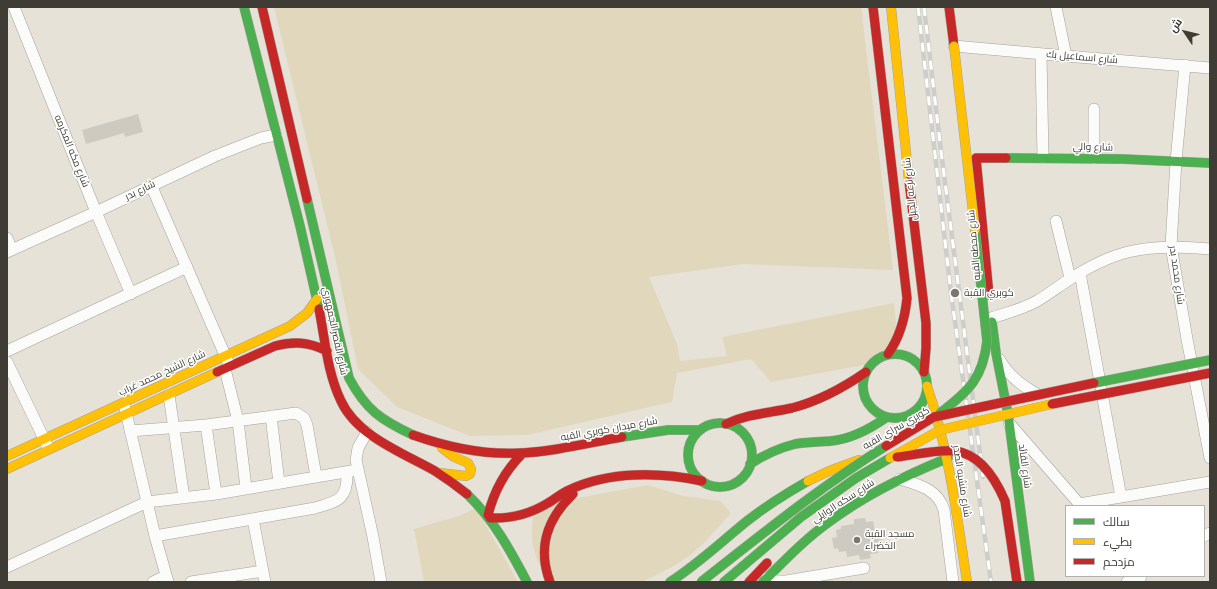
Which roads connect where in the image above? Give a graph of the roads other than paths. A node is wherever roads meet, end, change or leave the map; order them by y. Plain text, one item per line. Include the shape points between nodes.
1 (14, 7) edge
2 (244, 7) edge
3 (262, 7) edge
4 (873, 7) edge
5 (892, 7) edge
6 (949, 7) edge
7 (1056, 7) edge
8 (954, 46) junction
9 (1042, 54) junction
10 (1066, 56) junction
11 (1184, 65) junction
12 (1210, 68) edge
13 (1094, 108) dead end
14 (276, 135) junction
15 (1043, 157) junction
16 (976, 158) joint
17 (1094, 158) junction
18 (1176, 161) junction
19 (1210, 163) edge
20 (151, 185) junction
21 (911, 200) junction
22 (896, 202) junction
23 (96, 212) junction
24 (1056, 221) dead end
25 (7, 238) edge
26 (1172, 246) junction
27 (1210, 249) edge
28 (9, 251) edge
29 (187, 267) junction
30 (1080, 272) junction
31 (1070, 278) junction
32 (131, 294) junction
33 (317, 299) junction
34 (991, 318) junction
35 (7, 351) edge
36 (327, 351) junction
37 (996, 353) junction
38 (888, 354) junction
39 (226, 356) junction
40 (1210, 361) edge
41 (7, 362) edge
42 (1193, 365) junction
43 (228, 368) junction
44 (866, 372) junction
45 (924, 372) junction
46 (1210, 373) edge
47 (1101, 383) junction
48 (927, 386) junction
49 (1038, 394) junction
50 (169, 395) junction
51 (124, 402) junction
52 (126, 414) junction
53 (908, 414) junction
54 (271, 416) junction
55 (887, 417) junction
56 (934, 417) junction
57 (1008, 418) junction
58 (238, 421) junction
59 (726, 424) junction
60 (206, 425) junction
61 (175, 428) junction
62 (700, 430) junction
63 (130, 431) junction
64 (367, 432) junction
65 (44, 439) junction
66 (438, 444) junction
67 (49, 449) junction
68 (522, 454) junction
69 (7, 456) edge
70 (870, 456) junction
71 (890, 458) junction
72 (948, 458) junction
73 (1210, 458) edge
74 (750, 464) junction
75 (924, 468) junction
76 (7, 469) edge
77 (352, 471) junction
78 (437, 473) junction
79 (316, 476) junction
80 (900, 479) junction
81 (702, 482) junction
82 (1210, 482) edge
83 (279, 483) junction
84 (586, 484) junction
85 (246, 488) junction
86 (216, 494) junction
87 (1122, 496) junction
88 (184, 498) junction
89 (147, 502) junction
90 (1080, 505) edge
91 (489, 516) junction
92 (801, 518) junction
93 (253, 519) junction
94 (155, 536) junction
95 (783, 545) dead end
96 (772, 558) dead end
97 (7, 567) edge
98 (864, 568) dead end
99 (263, 571) junction
100 (1143, 578) edge
101 (167, 579) edge
102 (765, 580) edge
103 (153, 582) edge
104 (191, 582) edge
105 (265, 582) edge
106 (381, 582) edge
107 (527, 582) edge
108 (550, 582) edge
109 (670, 582) edge
110 (701, 582) edge
111 (724, 582) edge
112 (749, 582) edge
113 (786, 582) edge
114 (953, 582) edge
115 (966, 582) edge
116 (1017, 582) edge
117 (1030, 582) edge
118 (1127, 582) edge

1 - 23 street, شارع مكه المكرمه
2 - 14 main road, شارع القصر الجمهوري
3 - 66 main road, شارع القصر الجمهوري via 349,378 361,400 378,417
4 - 22 main road, شارع ترعه الجبل
5 - 21 main road, شارع ترعه الجبل
6 - 8 main road
7 - 10 street
8 - 9 street, شارع اسماعيل بك
8 - 56 main road, bridge via 987,353 980,375 966,394
9 - 10 street, شارع اسماعيل بك
9 - 15 street
10 - 11 street, شارع اسماعيل بك
11 - 12 street, شارع اسماعيل بك
11 - 18 street, شارع محمد بدر
13 - 17 street
14 - 20 street, شارع بدر via 246,143
14 - 33 main road, شارع القصر الجمهوري
15 - 16 main road, شارع والي
15 - 17 main road, شارع والي
16 - 34 main road, شارع محطه القبه
17 - 18 main road, شارع والي
18 - 19 main road, شارع والي
18 - 26 street, شارع محمد بدر
20 - 23 street, شارع بدر
20 - 29 street
21 - 22 main road
21 - 45 main road, شارع ترعه الجبل via 927,335
22 - 38 main road, شارع ترعه الجبل via 906,290 906,316 901,332
23 - 28 street, شارع بدر
23 - 32 street, شارع مكه المكرمه
24 - 31 street
25 - 28 street
26 - 27 street
26 - 30 street via 1127,252
26 - 42 street, شارع محمد بدر
29 - 32 street
29 - 39 street
30 - 31 street
30 - 47 street
31 - 34 street via 1037,301
32 - 35 street
33 - 36 main road, شارع القصر الجمهوري
33 - 39 main road, شارع الشيخ محمد غراب via 310,311 300,320
34 - 37 main road, شارع محطه القبه
36 - 43 main road via 308,343 288,342
36 - 64 main road, شارع القصر الجمهوري via 338,394 346,411
37 - 49 street via 1013,377
37 - 57 main road, شارع القائد
38 - 44 main road via 875,360
38 - 45 main road via 909,357
39 - 43 street
39 - 51 main road, شارع الشيخ محمد غراب
40 - 42 street
40 - 56 main road, كوبري سراي القبه, bridge
41 - 65 street
42 - 47 street
42 - 73 street, شارع محمد بدر
43 - 50 main road
43 - 58 street
44 - 55 main road via 863,385 866,399 875,410
44 - 59 main road via 844,387 812,402 779,411 749,415
45 - 48 main road
46 - 71 main road, bridge via 1019,411 940,430
47 - 49 street
47 - 87 street
48 - 53 main road via 920,406
48 - 72 main road, شارع منشيه الصدر
49 - 57 street via 1018,404
50 - 52 main road
50 - 61 street
51 - 52 street
51 - 65 main road, شارع الشيخ محمد غراب
52 - 63 street
52 - 67 main road
53 - 55 main road via 902,417
53 - 75 main road via 925,449
54 - 58 street
54 - 79 street via 296,413 304,418
54 - 83 street
55 - 74 main road via 854,436 833,441 790,445
56 - 70 main road, كوبري سراي القبه, bridge
57 - 90 street
57 - 117 main road, شارع القائد
58 - 60 street
58 - 85 street
59 - 62 main road via 712,424
59 - 74 main road via 738,429 747,438 751,451
60 - 61 street
60 - 86 street
61 - 63 street
61 - 88 street
62 - 68 main road, شارع ميدان كوبري القبه via 652,432
62 - 81 main road via 692,440 688,460 693,472
63 - 89 street
64 - 77 street via 358,448
64 - 78 main road, شارع القصر الجمهوري via 398,453
65 - 67 street
65 - 69 main road, شارع الشيخ محمد غراب
66 - 68 main road, شارع القصر الجمهوري via 471,451
66 - 78 main road via 454,457 468,463 471,469 470,474 466,476
67 - 76 main road
68 - 91 main road via 499,481 490,503
70 - 109 main road, bridge via 826,473 779,498
70 - 110 main road, كوبري سراي القبه, bridge via 779,521
71 - 92 main road via 856,478
71 - 116 main road, bridge via 952,451 962,453 982,464 995,480 1005,501
72 - 75 main road, شارع سكه الوايلي
72 - 115 main road, شارع منشيه الصدر
74 - 81 main road via 744,476 733,484 714,486
75 - 80 main road, شارع سكه الوايلي
77 - 79 street
77 - 93 street via 345,492 331,503
77 - 106 street via 373,537
78 - 91 main road, شارع القصر الجمهوري via 464,492
79 - 83 street
80 - 102 main road, شارع سكه الوايلي via 828,522 800,545
80 - 114 street via 928,488 940,500 944,510
81 - 84 main road via 680,476 658,475
82 - 87 street
83 - 85 street
84 - 91 main road via 522,515 501,518
84 - 108 main road via 558,509 549,527 544,556
85 - 86 street
86 - 88 street
87 - 90 street
88 - 89 street
89 - 94 street
89 - 97 street
91 - 107 main road, شارع القصر الجمهوري via 509,546
92 - 95 main road
92 - 111 main road
93 - 94 street
93 - 99 street
94 - 101 street
96 - 112 main road
98 - 113 street
99 - 104 street
99 - 105 street
100 - 118 street
101 - 103 street
102 - 113 street

